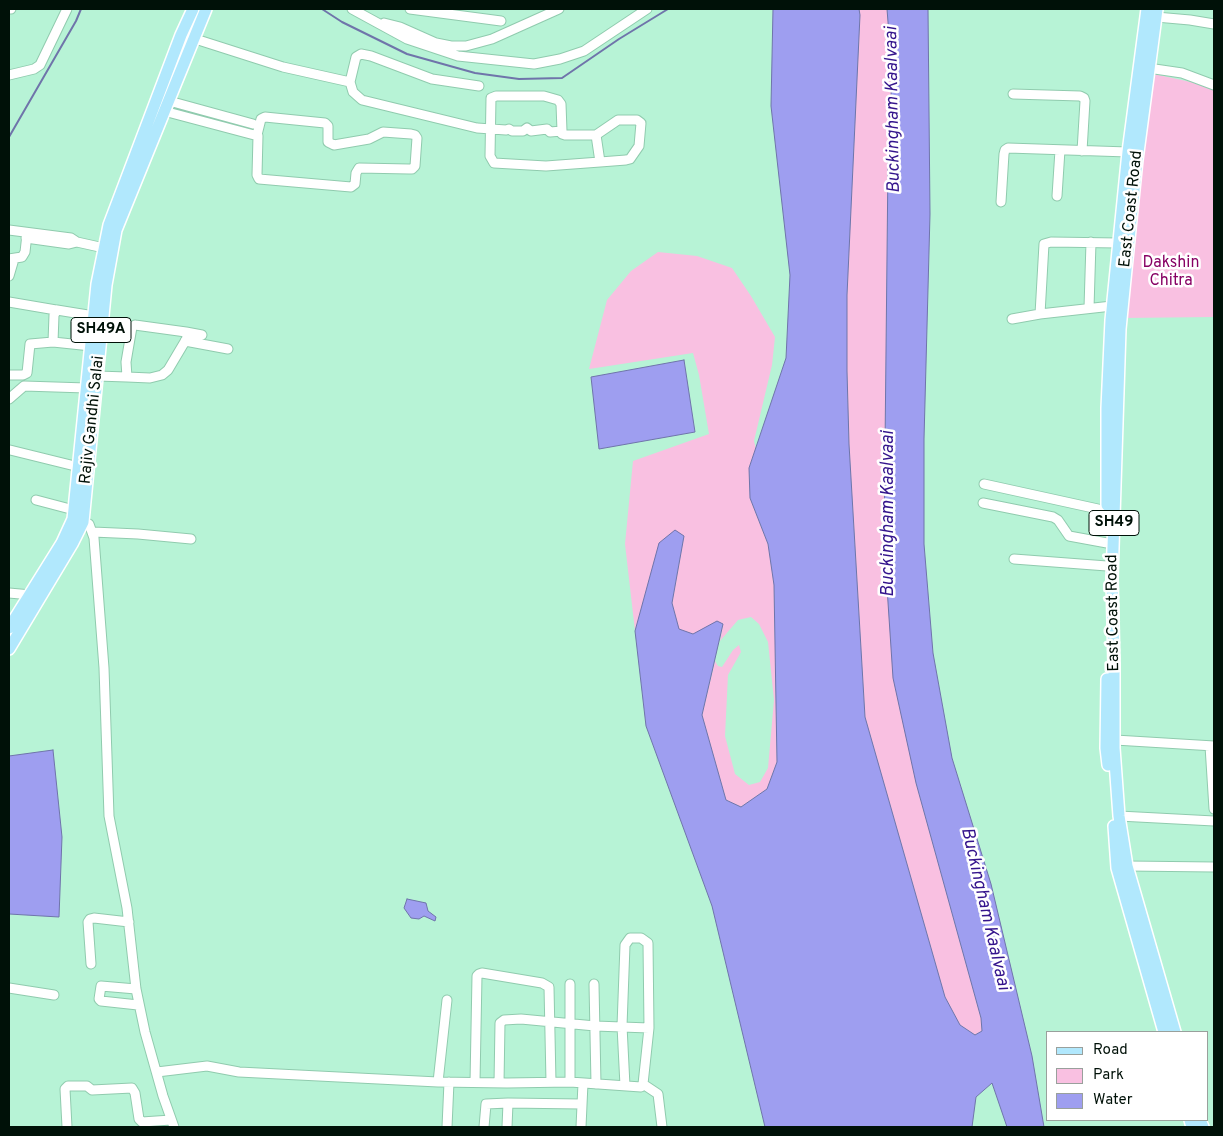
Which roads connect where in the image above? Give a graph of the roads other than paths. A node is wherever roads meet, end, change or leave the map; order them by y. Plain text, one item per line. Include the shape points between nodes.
1 (67, 9) edge
2 (192, 9) edge
3 (206, 9) edge
4 (352, 9) edge
5 (410, 9) edge
6 (559, 9) edge
7 (647, 9) edge
8 (1147, 9) edge
9 (1157, 13) edge
10 (502, 20) dead end
11 (374, 21) junction
12 (1214, 24) edge
13 (181, 35) junction
14 (194, 39) junction
15 (1148, 68) junction
16 (9, 75) edge
17 (350, 82) junction
18 (1214, 85) edge
19 (479, 86) dead end
20 (1013, 94) dead end
21 (169, 101) junction
22 (154, 108) junction
23 (165, 112) junction
24 (253, 124) dead end
25 (490, 131) junction
26 (563, 133) junction
27 (257, 135) junction
28 (596, 135) junction
29 (1060, 150) junction
30 (1082, 151) junction
31 (1128, 152) junction
32 (600, 162) junction
33 (1056, 196) dead end
34 (1001, 202) dead end
35 (9, 230) edge
36 (27, 235) junction
37 (1092, 242) junction
38 (1118, 243) junction
39 (104, 248) junction
40 (12, 259) edge
41 (9, 276) edge
42 (9, 302) edge
43 (1112, 306) junction
44 (1088, 308) junction
45 (56, 310) junction
46 (1040, 314) junction
47 (94, 316) junction
48 (1012, 319) dead end
49 (1116, 321) junction
50 (202, 335) dead end
51 (186, 337) junction
52 (53, 342) junction
53 (91, 346) junction
54 (228, 349) dead end
55 (9, 374) edge
56 (97, 376) junction
57 (127, 377) junction
58 (86, 388) junction
59 (9, 399) edge
60 (10, 450) edge
61 (9, 460) edge
62 (78, 467) junction
63 (984, 484) dead end
64 (36, 500) dead end
65 (983, 504) dead end
66 (1107, 511) junction
67 (77, 517) junction
68 (93, 532) junction
69 (191, 540) dead end
70 (1107, 543) junction
71 (1014, 558) dead end
72 (1107, 566) junction
73 (9, 593) edge
74 (31, 595) junction
75 (9, 628) edge
76 (10, 644) edge
77 (1115, 740) junction
78 (1212, 746) edge
79 (1214, 809) edge
80 (1118, 816) junction
81 (1214, 821) edge
82 (1127, 866) junction
83 (1214, 867) edge
84 (129, 922) junction
85 (91, 964) dead end
86 (570, 984) dead end
87 (594, 984) dead end
88 (9, 988) edge
89 (136, 989) junction
90 (54, 995) dead end
91 (448, 1000) dead end
92 (138, 1005) junction
93 (551, 1022) junction
94 (570, 1024) junction
95 (595, 1026) junction
96 (622, 1026) junction
97 (649, 1028) junction
98 (1164, 1031) edge
99 (1175, 1031) edge
100 (157, 1072) junction
101 (438, 1082) junction
102 (449, 1082) junction
103 (475, 1082) junction
104 (551, 1082) junction
105 (570, 1082) junction
106 (499, 1083) junction
107 (583, 1083) junction
108 (596, 1084) junction
109 (643, 1084) junction
110 (625, 1086) junction
111 (508, 1102) junction
112 (581, 1104) junction
113 (173, 1124) edge
114 (67, 1127) edge
115 (447, 1127) edge
116 (484, 1127) edge
117 (508, 1127) edge
118 (581, 1127) edge
119 (662, 1127) edge

1 - 16 street via 40,65
2 - 13 main road, Rajiv Gandhi Salai / SH49A
3 - 14 main road, Rajiv Gandhi Salai / SH49A
4 - 11 street
5 - 10 street
6 - 11 street via 492,39 466,46 443,45 400,27
7 - 11 street via 584,51 534,64 458,56 407,39
8 - 31 main road, East Coast Road / SH49
9 - 12 street
9 - 15 main road, East Coast Road / SH49
13 - 14 street
13 - 22 main road, Rajiv Gandhi Salai / SH49A
14 - 17 street via 284,67
14 - 21 main road, Rajiv Gandhi Salai / SH49A
15 - 18 street via 1182,73
15 - 49 main road, East Coast Road / SH49
17 - 19 street via 356,57 361,54 432,79
17 - 25 street via 353,92 362,100
20 - 30 street via 1084,98
21 - 23 main road, Rajiv Gandhi Salai / SH49A
21 - 24 street
22 - 23 street
22 - 39 main road, Rajiv Gandhi Salai / SH49A via 109,225
23 - 27 street
23 - 56 main road, Rajiv Gandhi Salai / SH49A via 116,230 106,285
25 - 26 street
25 - 26 street via 489,103 492,96 544,96 560,101
25 - 32 street via 490,156 494,163 546,166
26 - 28 street
27 - 27 street via 259,179 351,187 355,184 359,168 409,169 415,166 416,138 411,134 384,132 369,139 334,145 328,142 325,123 265,117 261,119
28 - 32 street
28 - 32 street via 618,120 638,120 641,123 639,146 630,159
29 - 30 street
29 - 33 street
29 - 34 street via 1005,150
30 - 31 street
31 - 38 main road, East Coast Road / SH49
35 - 36 street
36 - 39 street via 72,238
36 - 40 street via 22,257
37 - 38 street
37 - 44 street
37 - 46 street via 1044,244
38 - 43 main road, East Coast Road / SH49
39 - 47 main road, Rajiv Gandhi Salai / SH49A
40 - 41 street
42 - 45 street
43 - 44 street
43 - 49 main road, East Coast Road / SH49
44 - 46 street
45 - 47 street
45 - 52 street
46 - 48 street
47 - 53 main road, Rajiv Gandhi Salai / SH49A
49 - 66 main road, East Coast Road / SH49 via 1108,408
49 - 77 main road, East Coast Road / SH49 via 1112,579
50 - 51 street
51 - 54 street
51 - 57 street via 165,373 150,378
51 - 57 street via 133,326 126,362
52 - 53 street
52 - 55 street via 30,344 26,374
53 - 58 main road, Rajiv Gandhi Salai / SH49A
56 - 57 street
56 - 67 main road, Rajiv Gandhi Salai / SH49A
58 - 59 street via 24,386
58 - 62 main road, Rajiv Gandhi Salai / SH49A
60 - 61 street
60 - 62 street
62 - 67 main road, Rajiv Gandhi Salai / SH49A
63 - 66 street
64 - 67 street
65 - 70 street via 1053,517 1069,536
66 - 70 main road, East Coast Road / SH49
67 - 68 street via 89,524
67 - 74 main road, Rajiv Gandhi Salai / SH49A
67 - 76 main road, Rajiv Gandhi Salai / SH49A via 72,544
68 - 69 street
68 - 84 street via 104,668 109,816
70 - 72 main road, East Coast Road / SH49
71 - 72 street
72 - 98 main road, East Coast Road / SH49 via 1106,748 1117,868
73 - 74 street
74 - 75 main road, Rajiv Gandhi Salai / SH49A
77 - 78 street
77 - 80 main road, East Coast Road / SH49
78 - 79 street
80 - 81 street
80 - 82 main road, East Coast Road / SH49
82 - 83 street
82 - 99 main road, East Coast Road / SH49
84 - 85 street via 90,919
84 - 89 street
86 - 94 street
87 - 95 street
88 - 90 street
89 - 92 street
89 - 92 street via 101,986 99,999
91 - 101 street
92 - 100 street
93 - 94 street
93 - 103 street via 547,986 478,974
93 - 104 street
93 - 106 street via 501,1021
94 - 95 street
94 - 105 street
95 - 96 street
95 - 108 street
96 - 97 street
96 - 97 street via 626,942 630,938 640,938 648,943
96 - 110 street
97 - 109 street
100 - 101 street via 207,1066 239,1072
100 - 113 street
101 - 102 street
102 - 103 street
102 - 115 street
103 - 106 street
104 - 105 street
104 - 106 street
105 - 107 street
107 - 108 street
107 - 112 street
108 - 110 street
109 - 110 street via 641,1087
109 - 119 street via 658,1094
111 - 112 street
111 - 116 street via 486,1104
111 - 117 street
112 - 118 street
113 - 114 street via 142,1122 132,1088 92,1090 87,1086 68,1086 65,1089

